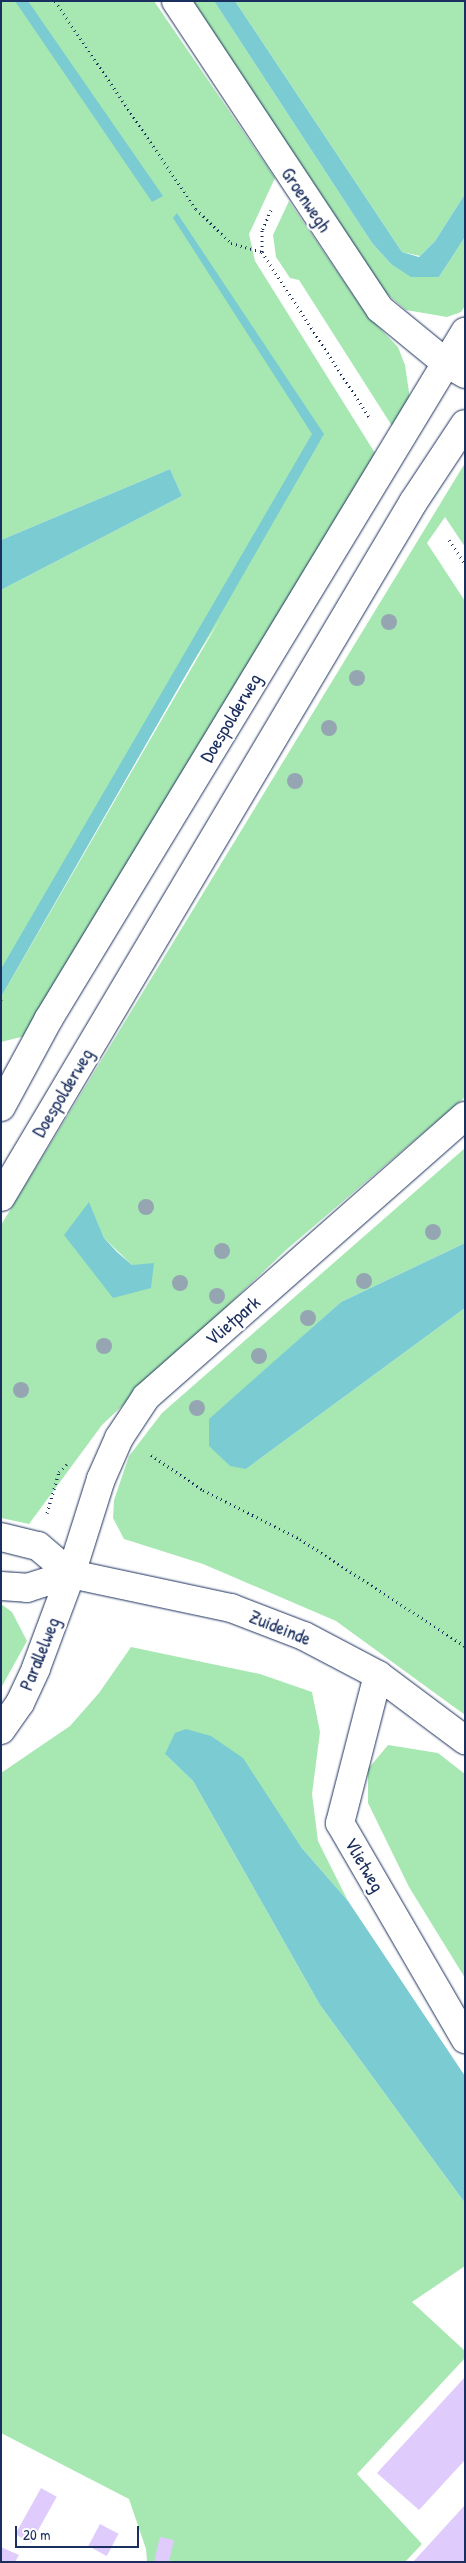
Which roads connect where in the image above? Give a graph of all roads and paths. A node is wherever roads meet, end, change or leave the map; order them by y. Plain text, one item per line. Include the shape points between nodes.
1 (55, 1) edge
2 (176, 1) edge
3 (465, 332) edge
4 (455, 368) edge
5 (369, 417) dead end
6 (465, 424) edge
7 (449, 540) dead end
8 (465, 564) edge
9 (1, 1107) edge
10 (465, 1116) edge
11 (1, 1197) edge
12 (119, 1438) junction
13 (72, 1460) dead end
14 (1, 1538) edge
15 (38, 1546) junction
16 (71, 1574) junction
17 (1, 1586) edge
18 (465, 1646) edge
19 (378, 1675) junction
20 (1, 1730) edge
21 (465, 1740) edge
22 (465, 2039) edge

1 - 5 path via 196,209 230,243 262,252
2 - 4 street, Groenwegh via 380,309
3 - 4 street, Doespolderweg
4 - 9 street, Doespolderweg via 48,1020
6 - 11 street, Doespolderweg via 409,509
7 - 8 path
10 - 12 street, Vlietpark via 146,1397
12 - 16 street, Vlietpark via 101,1479
12 - 18 path via 152,1455 204,1490 300,1539
13 - 15 path via 59,1472
14 - 15 street, Zuideinde
15 - 16 street, Zuideinde
16 - 17 street, Zuideinde via 27,1588
16 - 19 street, Zuideinde via 230,1608 304,1636
16 - 20 street, Parallelweg via 36,1668 20,1703
19 - 21 street, Zuideinde
19 - 22 street, Vlietweg via 340,1823

